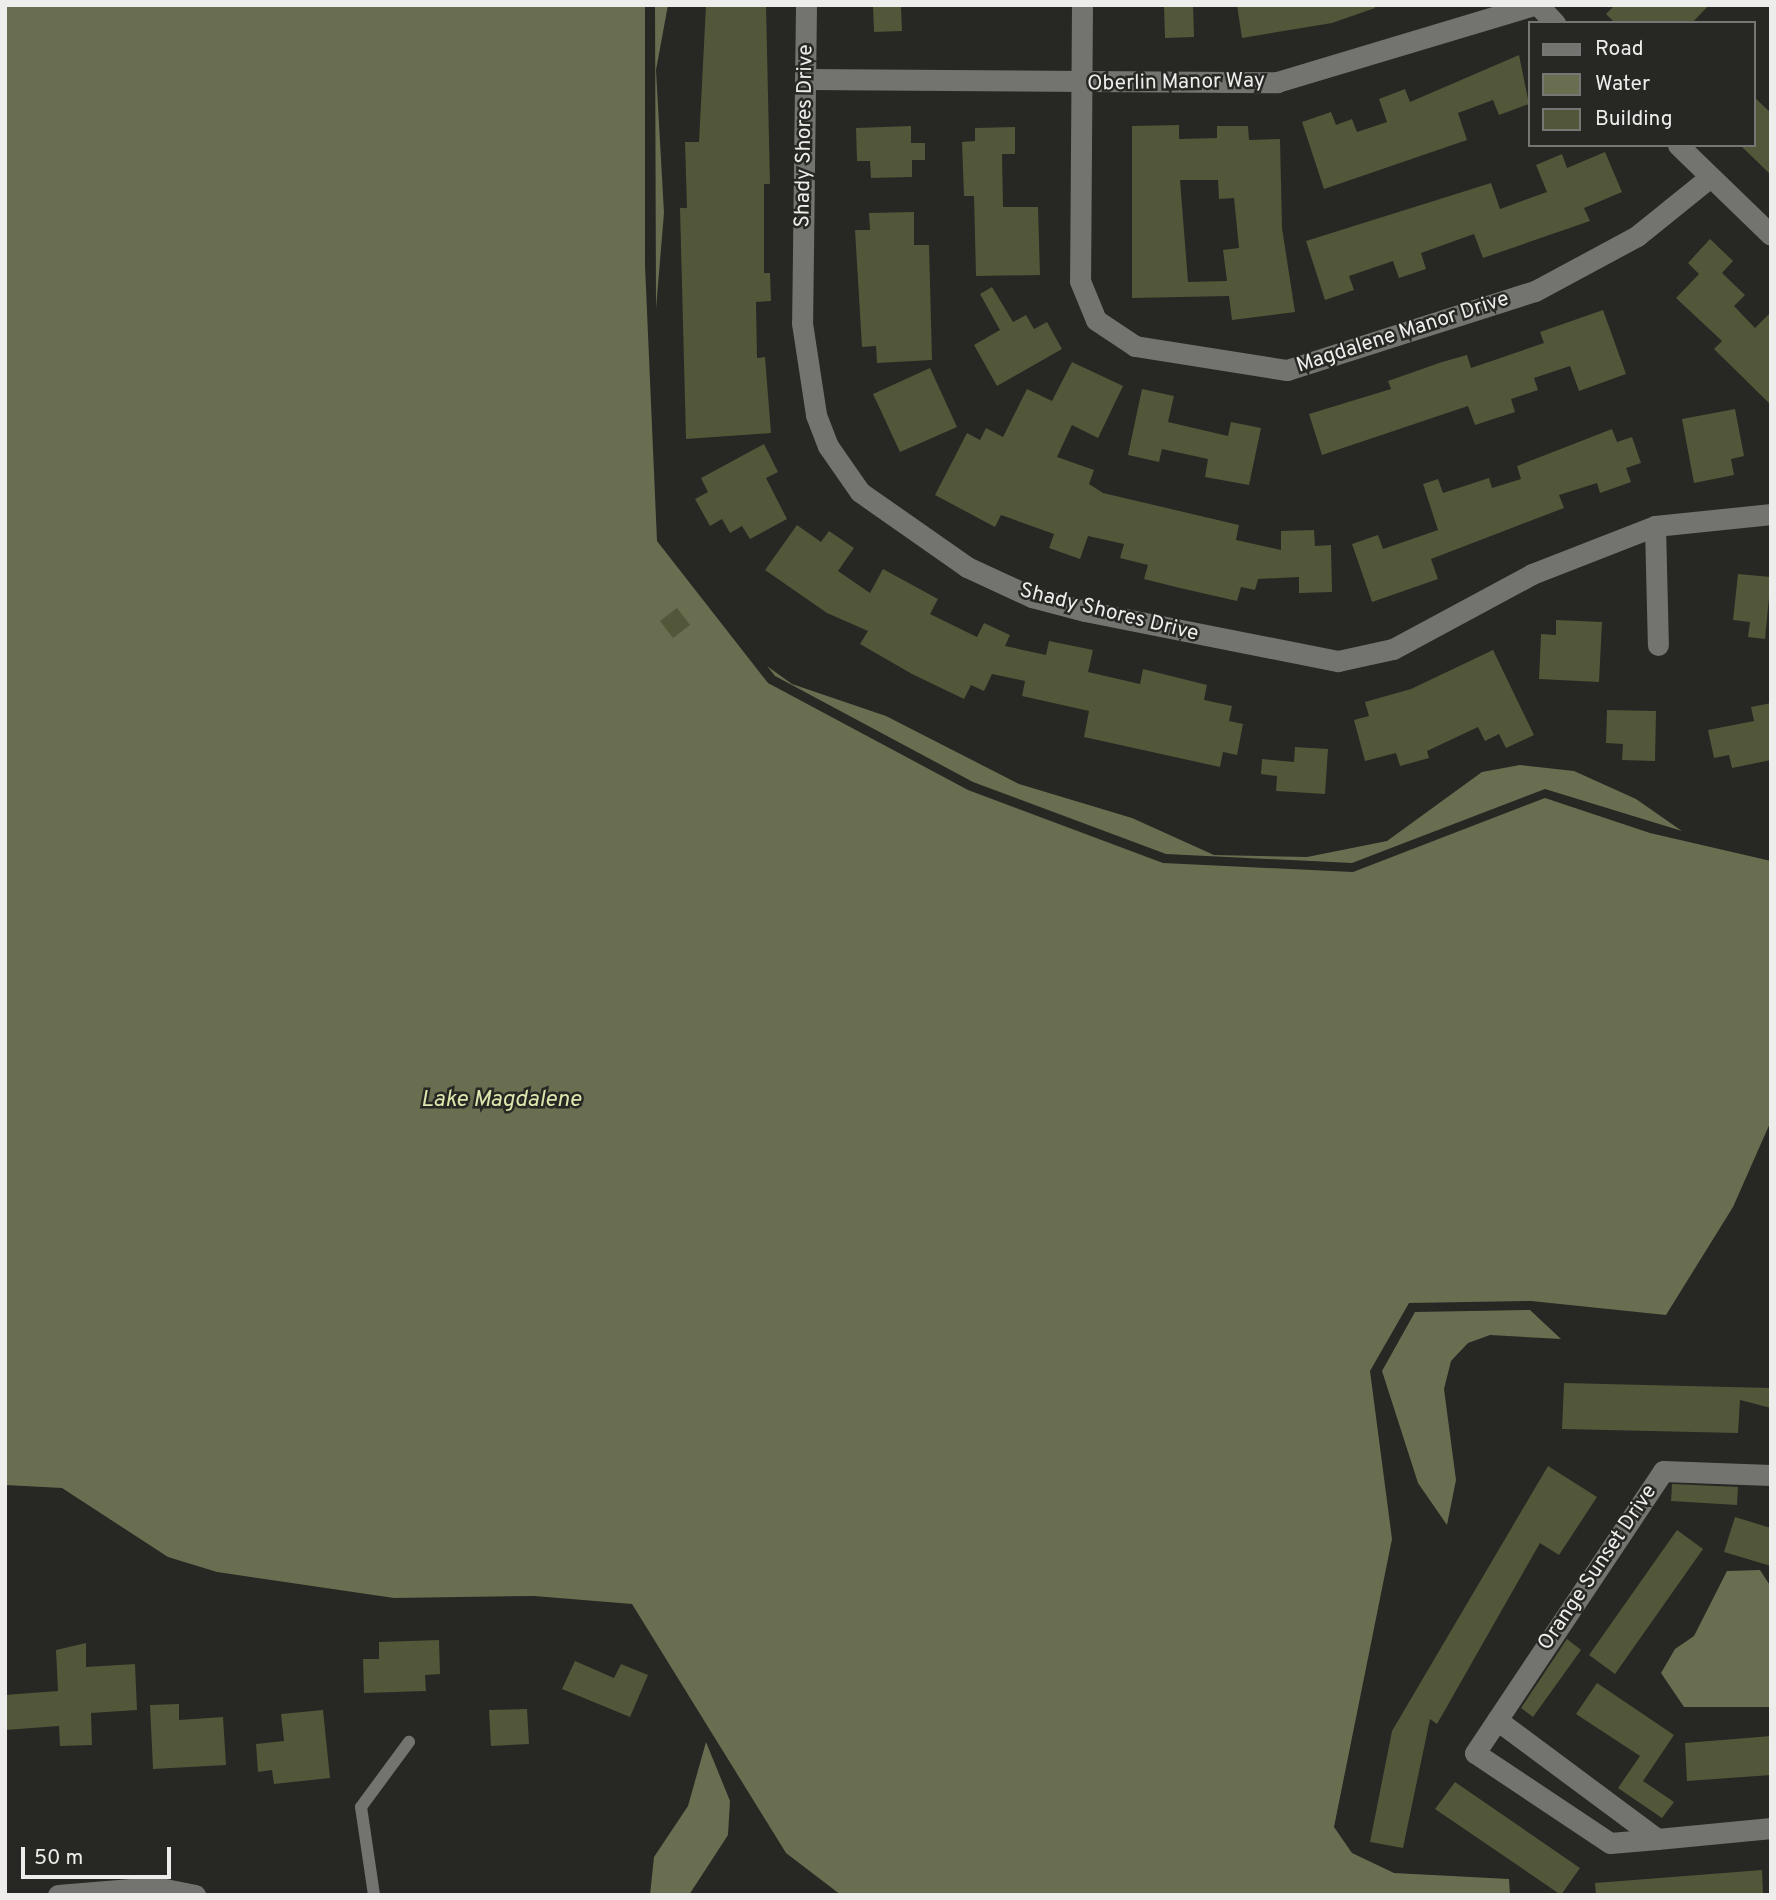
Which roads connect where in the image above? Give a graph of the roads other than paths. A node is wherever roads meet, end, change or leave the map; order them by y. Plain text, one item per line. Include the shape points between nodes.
1 (806, 5) edge
2 (1082, 5) edge
3 (1535, 5) edge
4 (1553, 21) edge
5 (807, 79) junction
6 (1080, 85) junction
7 (1680, 147) edge
8 (1710, 177) junction
9 (1771, 235) edge
10 (1771, 514) edge
11 (1655, 526) junction
12 (1658, 645) dead end
13 (1771, 1475) edge
14 (1497, 1720) junction
15 (409, 1742) dead end
16 (1771, 1828) edge
17 (1657, 1839) junction
18 (58, 1895) edge
19 (195, 1895) edge
20 (374, 1895) edge

1 - 5 street, Shady Shores Drive
2 - 6 street, Magdalene Manor Drive
3 - 4 street
3 - 6 street, Oberlin Manor Way via 1296,79
5 - 6 street, Oberlin Manor Way
5 - 11 street, Shady Shores Drive via 802,323 816,415 828,446 860,492 978,573 1085,611 1338,662 1393,649 1532,574
6 - 8 street, Magdalene Manor Drive via 1079,262 1088,308 1108,332 1135,346 1268,371 1535,291 1637,236
7 - 8 street
8 - 9 street
10 - 11 street, Shady Shores Drive
11 - 12 street
13 - 14 street, Orange Sunset Drive via 1663,1471
14 - 17 street
14 - 17 street, Orange Sunset Drive via 1475,1752 1610,1843
15 - 20 lane via 361,1807
16 - 17 street, Orange Sunset Drive
18 - 19 street via 155,1887

